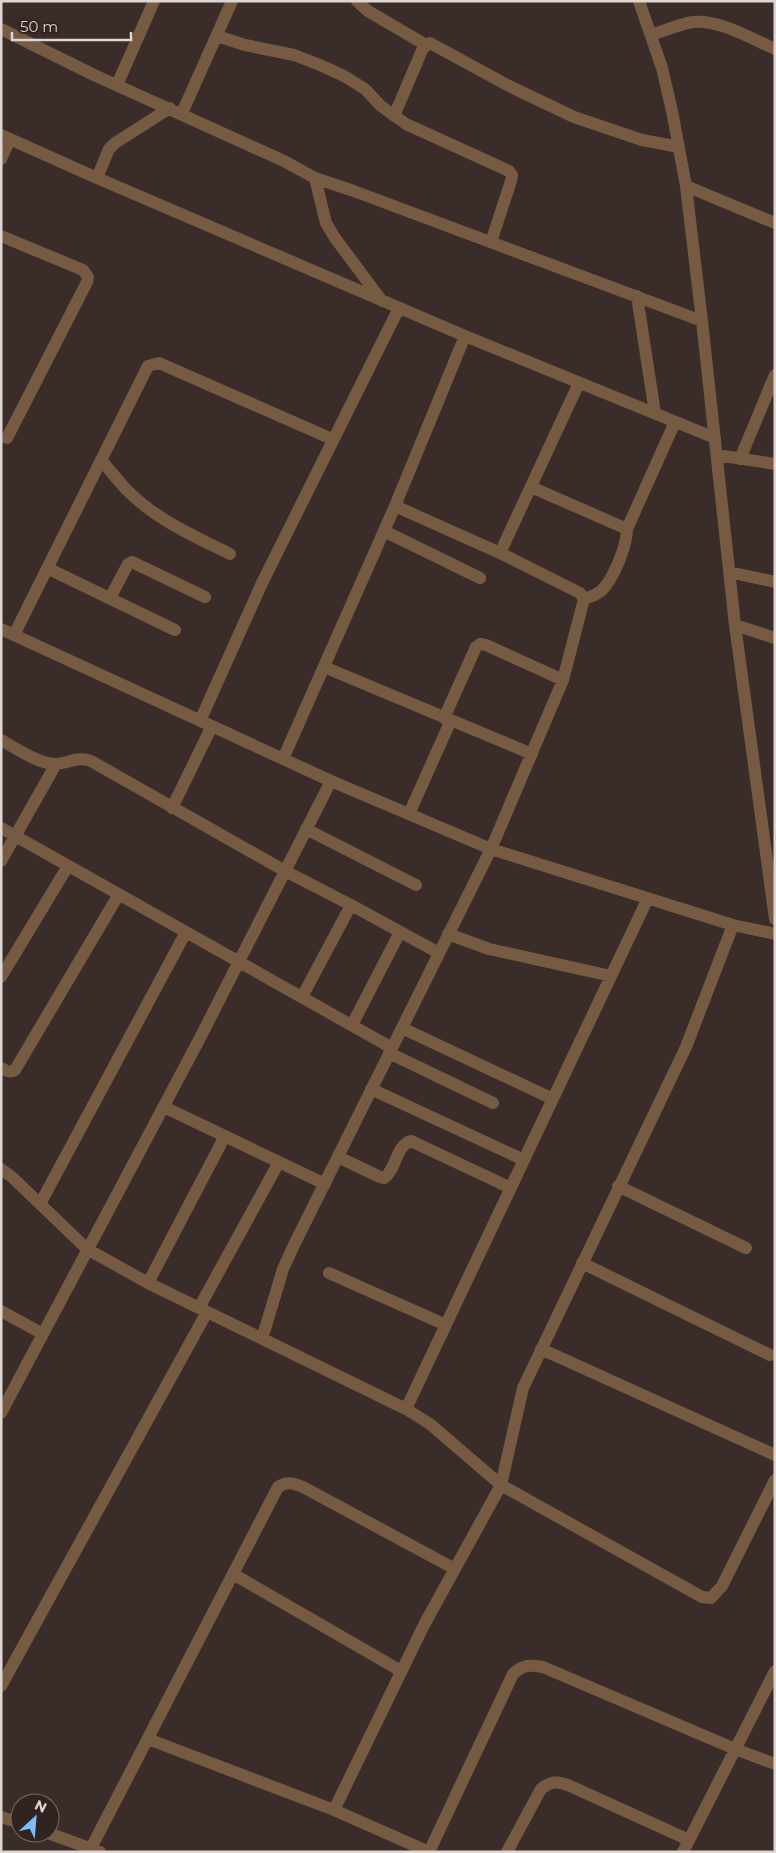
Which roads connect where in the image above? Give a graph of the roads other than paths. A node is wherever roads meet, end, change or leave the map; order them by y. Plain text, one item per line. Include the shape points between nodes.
1 (154, 1) edge
2 (232, 1) edge
3 (357, 1) edge
4 (638, 1) edge
5 (1, 29) edge
6 (651, 35) junction
7 (217, 36) junction
8 (426, 45) junction
9 (775, 50) edge
10 (118, 85) junction
11 (170, 108) junction
12 (182, 113) junction
13 (394, 116) junction
14 (5, 137) edge
15 (678, 147) junction
16 (1, 159) edge
17 (97, 178) junction
18 (315, 178) junction
19 (686, 186) junction
20 (773, 219) edge
21 (1, 236) edge
22 (491, 242) junction
23 (637, 296) junction
24 (382, 301) junction
25 (399, 308) junction
26 (702, 321) junction
27 (465, 336) junction
28 (775, 375) edge
29 (579, 383) junction
30 (655, 413) junction
31 (675, 422) junction
32 (714, 438) junction
33 (332, 440) junction
34 (3, 441) edge
35 (716, 455) junction
36 (740, 458) junction
37 (101, 460) junction
38 (775, 464) edge
39 (531, 487) junction
40 (395, 506) junction
41 (627, 528) junction
42 (384, 531) junction
43 (500, 553) junction
44 (230, 554) dead end
45 (47, 568) junction
46 (729, 572) junction
47 (480, 578) dead end
48 (775, 582) edge
49 (205, 597) dead end
50 (110, 598) junction
51 (584, 599) junction
52 (734, 625) junction
53 (1, 628) edge
54 (174, 630) dead end
55 (14, 635) junction
56 (775, 638) edge
57 (324, 667) junction
58 (563, 680) junction
59 (447, 719) junction
60 (206, 724) junction
61 (1, 740) edge
62 (532, 754) junction
63 (283, 759) junction
64 (56, 764) junction
65 (330, 781) junction
66 (172, 808) junction
67 (409, 814) junction
68 (1, 828) edge
69 (306, 829) junction
70 (16, 836) junction
71 (491, 849) junction
72 (1, 861) edge
73 (68, 866) junction
74 (285, 871) junction
75 (416, 885) dead end
76 (119, 894) junction
77 (648, 898) junction
78 (351, 905) junction
79 (775, 918) edge
80 (733, 925) junction
81 (186, 932) junction
82 (400, 932) junction
83 (448, 934) junction
84 (775, 934) edge
85 (439, 953) junction
86 (6, 957) edge
87 (239, 962) junction
88 (611, 976) junction
89 (1, 977) edge
90 (302, 997) junction
91 (352, 1025) junction
92 (402, 1028) junction
93 (390, 1051) junction
94 (1, 1068) edge
95 (371, 1089) junction
96 (553, 1098) junction
97 (493, 1103) dead end
98 (164, 1107) junction
99 (225, 1136) junction
100 (338, 1158) junction
101 (524, 1160) junction
102 (279, 1162) junction
103 (1, 1169) edge
104 (325, 1184) junction
105 (618, 1186) junction
106 (511, 1188) junction
107 (40, 1204) junction
108 (746, 1248) dead end
109 (87, 1249) junction
110 (582, 1263) junction
111 (329, 1273) dead end
112 (148, 1283) junction
113 (203, 1310) junction
114 (1, 1311) edge
115 (446, 1325) junction
116 (43, 1334) junction
117 (262, 1339) junction
118 (541, 1349) junction
119 (770, 1355) dead end
120 (406, 1409) junction
121 (1, 1413) edge
122 (775, 1455) edge
123 (775, 1480) edge
124 (501, 1485) junction
125 (455, 1569) junction
126 (233, 1574) junction
127 (401, 1671) junction
128 (775, 1671) edge
129 (1, 1686) edge
130 (148, 1739) junction
131 (734, 1750) junction
132 (775, 1764) edge
133 (334, 1810) junction
134 (60, 1838) edge
135 (686, 1846) edge
136 (93, 1851) edge
137 (429, 1852) edge
138 (506, 1852) edge

1 - 10 street
2 - 7 street
3 - 8 street via 368,11
4 - 6 street
5 - 10 street
6 - 9 street via 691,22 706,22 718,24
6 - 15 street via 662,68
7 - 12 street
7 - 13 street via 320,64 365,90
8 - 13 street
8 - 15 street via 434,44 509,86 574,117 642,140
10 - 11 street
11 - 12 street
11 - 17 street via 115,143 109,149
12 - 18 street
13 - 22 street via 509,170 511,181
14 - 16 street
14 - 17 street
15 - 19 street
17 - 24 street
18 - 22 street
18 - 24 street via 326,223
19 - 20 street
19 - 26 street
21 - 34 street via 83,270 88,277
22 - 23 street
23 - 26 street
23 - 30 street
24 - 25 street
25 - 27 street
25 - 33 street
26 - 32 street
27 - 29 street
27 - 40 street
28 - 36 street
29 - 30 street
29 - 39 street
30 - 31 street
31 - 32 street
31 - 41 street
32 - 35 street
33 - 37 street via 153,364 148,366
33 - 60 street via 262,583
35 - 36 street
35 - 46 street
36 - 38 street
37 - 44 street via 142,504
37 - 45 street
39 - 41 street
39 - 43 street
40 - 42 street
40 - 43 street
41 - 51 street via 624,547 608,583 598,594
42 - 47 street
42 - 57 street
43 - 51 street
45 - 50 street
45 - 55 street
46 - 48 street
46 - 52 street
49 - 50 street via 132,562
50 - 54 street
51 - 58 street
52 - 56 street
52 - 79 street
53 - 55 street
55 - 60 street
57 - 59 street
57 - 63 street
58 - 59 street via 480,644
58 - 62 street
59 - 62 street
59 - 67 street
60 - 63 street
60 - 66 street
61 - 64 street
62 - 71 street
63 - 65 street
64 - 66 street via 85,759
64 - 70 street
65 - 67 street
65 - 69 street
66 - 74 street
67 - 71 street
68 - 70 street
69 - 74 street
69 - 75 street
70 - 72 street
70 - 73 street
71 - 77 street
71 - 83 street
73 - 76 street
73 - 86 street
74 - 78 street
74 - 87 street
76 - 81 street
76 - 94 street via 15,1070
77 - 80 street
77 - 88 street
78 - 82 street
78 - 90 street
80 - 84 street
80 - 105 street via 686,1047
81 - 87 street
81 - 107 street
82 - 85 street
82 - 91 street
83 - 85 street
83 - 88 street via 489,948
85 - 92 street
86 - 89 street
87 - 90 street
87 - 98 street
88 - 96 street
90 - 91 street
91 - 93 street
92 - 93 street
92 - 96 street
93 - 95 street
93 - 97 street
95 - 100 street
95 - 101 street
96 - 101 street
98 - 99 street
98 - 109 street
99 - 102 street
99 - 112 street
100 - 104 street
100 - 106 street via 384,1178 389,1175 402,1146 411,1141
101 - 106 street
102 - 104 street
102 - 113 street
103 - 107 street
104 - 117 street via 283,1269
105 - 108 street
105 - 110 street
106 - 115 street
107 - 109 street
109 - 112 street
109 - 116 street
110 - 118 street
110 - 119 street
111 - 115 street
112 - 113 street
113 - 117 street
113 - 129 street
114 - 116 street
115 - 120 street
116 - 121 street
117 - 120 street
118 - 122 street
118 - 124 street via 523,1388
120 - 124 street via 430,1424
123 - 124 street via 722,1586 711,1598 702,1597
124 - 125 street
125 - 126 street via 303,1487 285,1482 278,1487
125 - 127 street
126 - 127 street
126 - 130 street
127 - 133 street
128 - 131 street
130 - 133 street
130 - 136 street
131 - 132 street
131 - 135 street
131 - 137 street via 544,1667 521,1667 513,1674
133 - 137 street
134 - 136 street
135 - 138 street via 568,1784 558,1782 549,1783 541,1789

